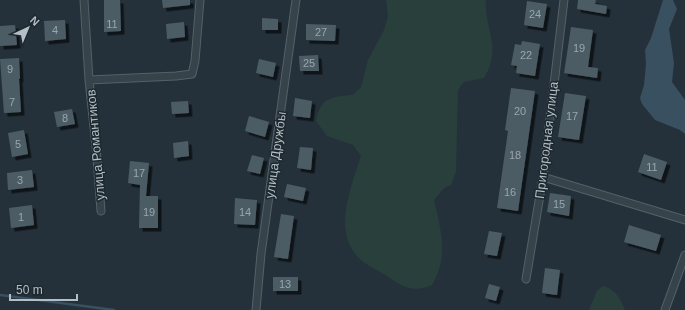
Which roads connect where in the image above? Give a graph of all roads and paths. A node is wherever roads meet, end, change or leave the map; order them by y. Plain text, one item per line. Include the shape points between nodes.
1 (84, 0) edge
2 (200, 0) edge
3 (296, 0) edge
4 (564, 0) edge
5 (89, 80) junction
6 (543, 177) junction
7 (101, 211) dead end
8 (685, 220) edge
9 (685, 255) edge
10 (526, 279) dead end
11 (256, 310) edge
12 (665, 310) edge

1 - 5 street, улица Романтиков
2 - 5 street, улица Романтиков via 192,74
3 - 11 street, улица Дружбы via 261,254
4 - 6 street, Пригородная улица
5 - 7 street, улица Романтиков
6 - 8 street
6 - 10 street, Пригородная улица
9 - 12 street

